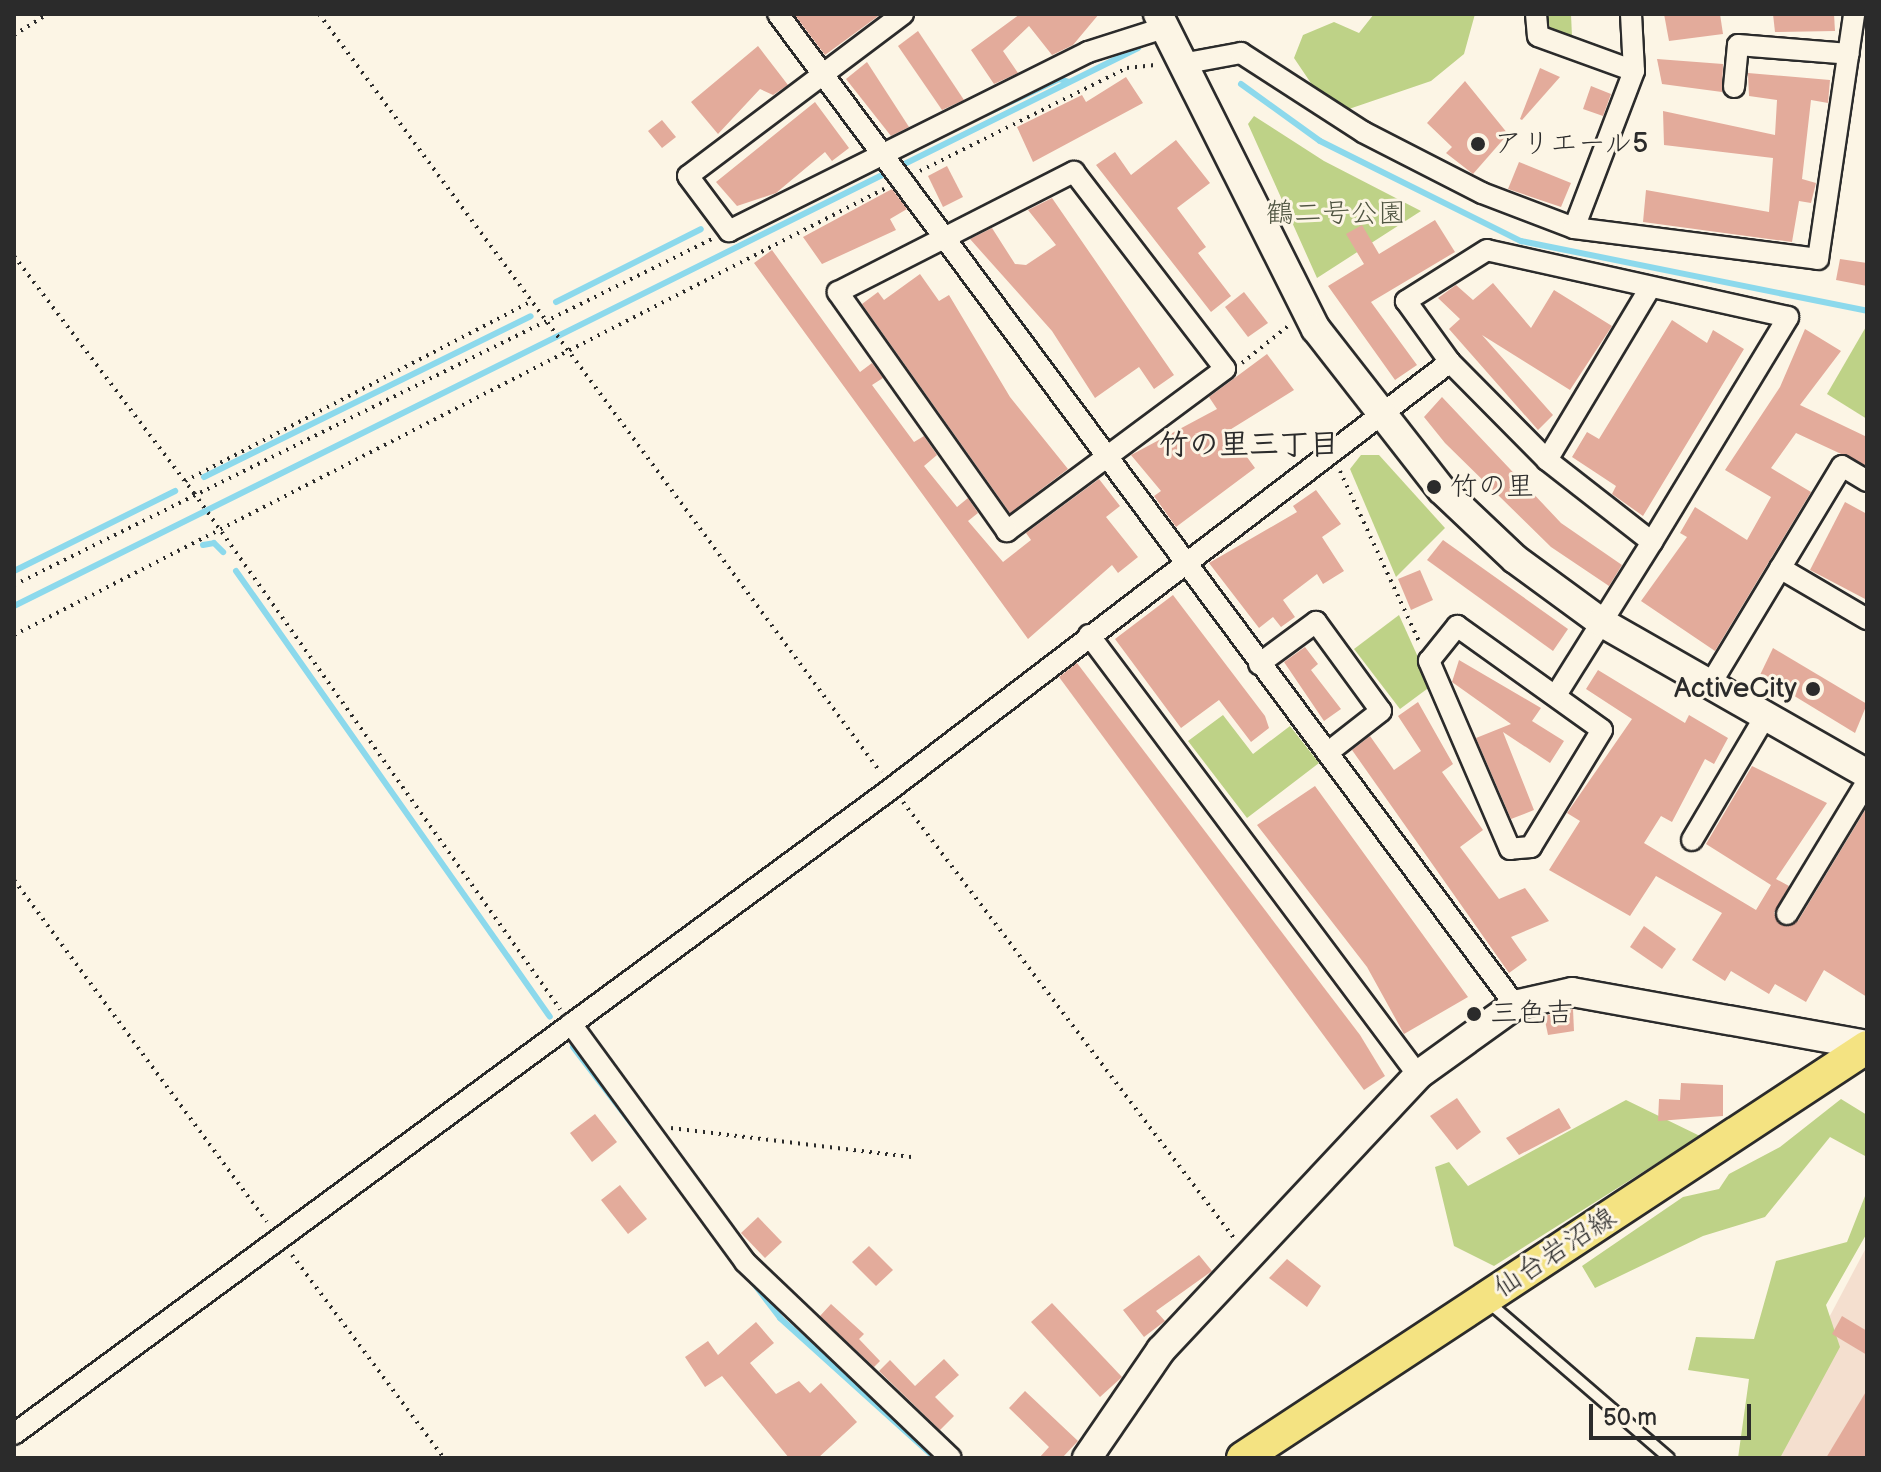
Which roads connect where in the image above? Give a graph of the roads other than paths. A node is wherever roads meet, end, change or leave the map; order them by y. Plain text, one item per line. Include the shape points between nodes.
1 (778, 14) edge
2 (903, 14) edge
3 (1536, 14) edge
4 (1631, 14) edge
5 (1854, 14) edge
6 (1162, 20) edge
7 (1849, 54) junction
8 (1175, 64) junction
9 (1634, 71) junction
10 (822, 74) junction
11 (1734, 87) dead end
12 (893, 167) junction
13 (1574, 228) junction
14 (941, 234) junction
15 (1650, 288) junction
16 (1450, 362) junction
17 (1380, 418) junction
18 (1105, 458) junction
19 (1547, 460) junction
20 (1867, 481) edge
21 (1652, 542) junction
22 (1185, 563) junction
23 (1780, 568) junction
24 (1867, 619) edge
25 (1601, 622) junction
26 (1089, 635) junction
27 (1259, 664) junction
28 (1711, 683) junction
29 (1556, 695) junction
30 (1766, 715) junction
31 (1327, 753) junction
32 (1867, 774) edge
33 (1867, 782) edge
34 (1692, 840) dead end
35 (1787, 914) dead end
36 (1515, 1005) junction
37 (571, 1024) junction
38 (1867, 1046) edge
39 (1418, 1075) junction
40 (1485, 1299) junction
41 (14, 1434) edge
42 (951, 1458) edge
43 (1087, 1458) edge
44 (1243, 1458) edge
45 (1669, 1458) edge

1 - 10 street
2 - 10 street
3 - 9 street via 1538,36
4 - 9 street
5 - 7 street
6 - 8 street
6 - 12 street via 1088,52
7 - 11 street via 1738,45
7 - 13 street via 1818,259
8 - 13 street via 1241,53 1363,132 1482,193
8 - 17 street via 1316,329
9 - 13 street
10 - 12 street
10 - 12 street via 688,176 729,231
12 - 14 street
14 - 18 street
14 - 18 street via 838,292 1007,531
14 - 18 street via 1074,172 1225,369
15 - 16 street via 1487,250 1406,301
15 - 19 street
15 - 21 street via 1788,317
16 - 17 street
16 - 19 street
17 - 22 street
17 - 25 street via 1474,521
18 - 22 street
19 - 21 street
20 - 23 street via 1842,466
21 - 25 street
22 - 26 street
22 - 27 street
23 - 24 street
23 - 28 street
25 - 28 street
25 - 29 street
26 - 37 street via 892,788
26 - 39 street
27 - 31 street
27 - 31 street via 1316,622 1381,711
28 - 30 street
29 - 29 street via 1602,730 1531,847 1510,849 1429,661 1457,626
30 - 32 street
30 - 34 street
31 - 36 street
33 - 35 street
36 - 38 street via 1572,992
36 - 39 street
37 - 41 street
37 - 42 street via 745,1262
38 - 40 main road, 仙台岩沼線
39 - 43 street via 1161,1350
40 - 44 main road, 仙台岩沼線
40 - 45 lane

